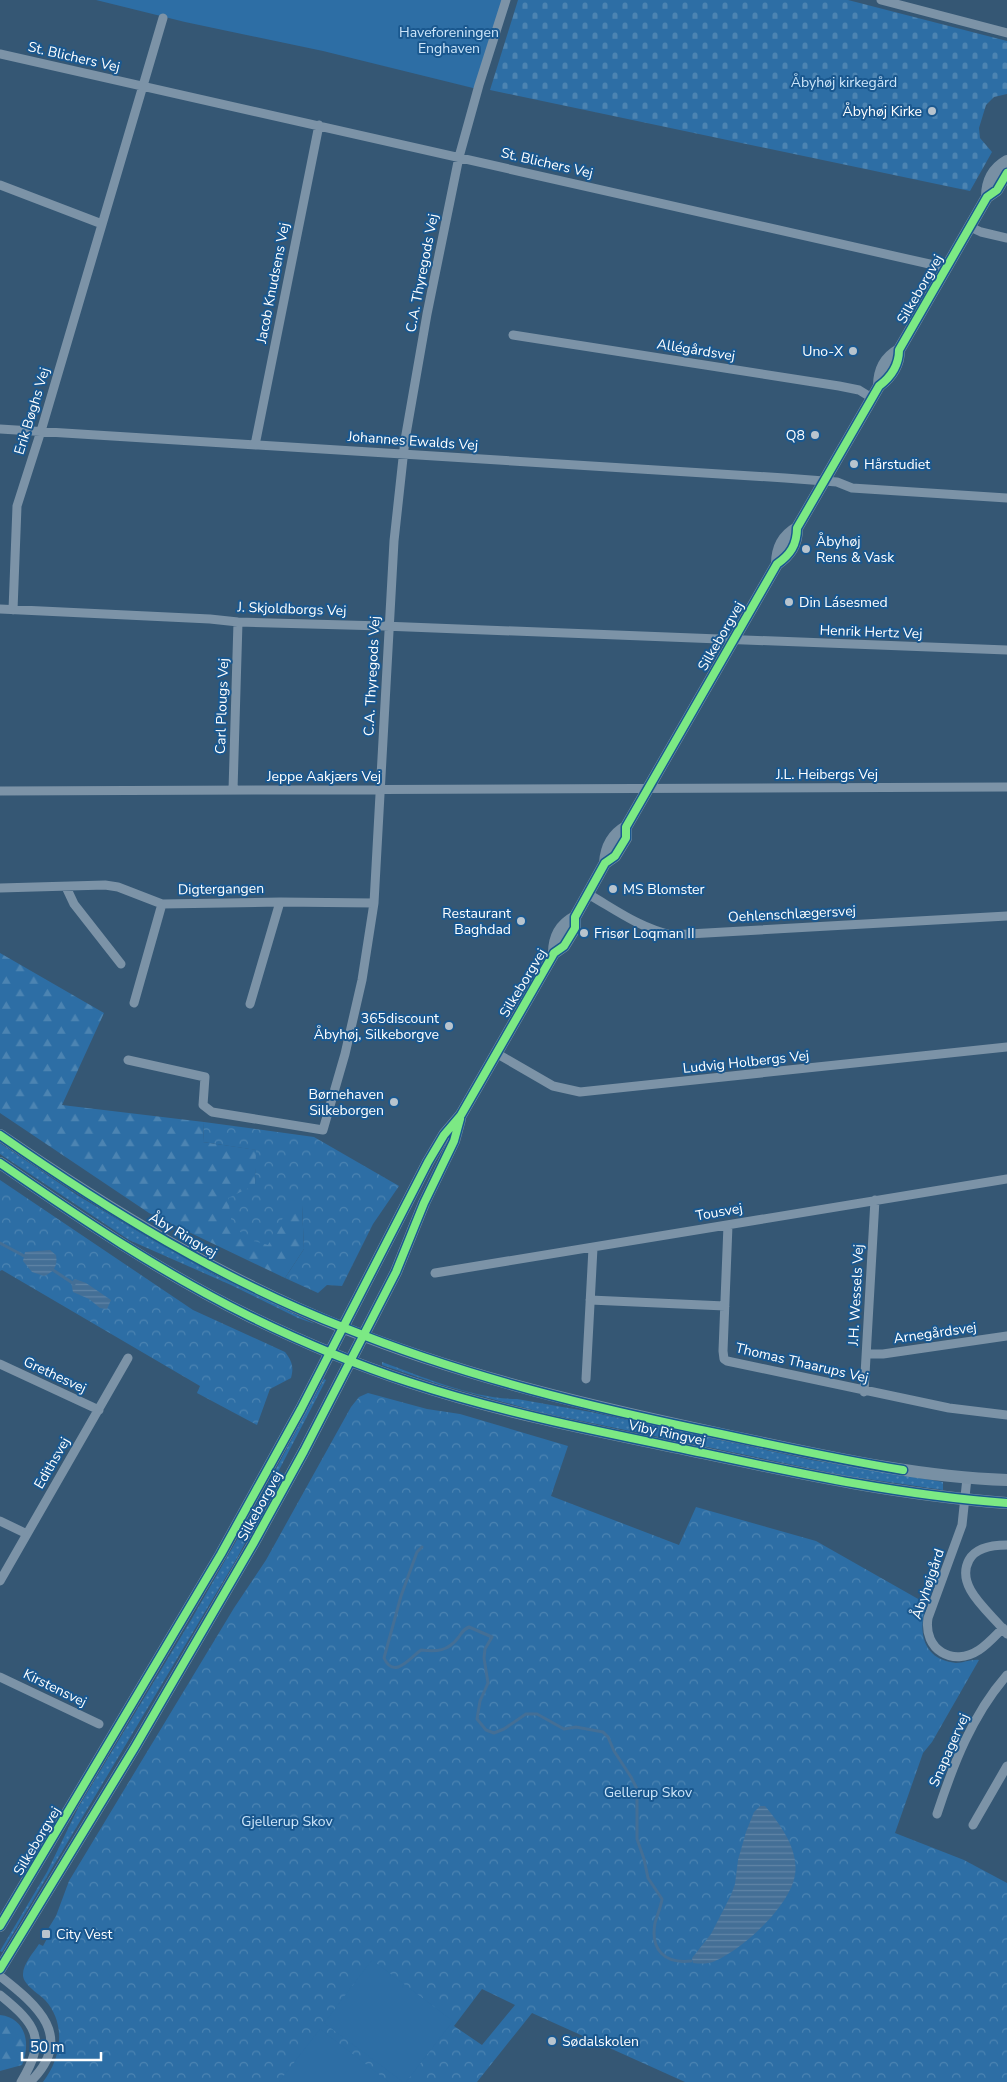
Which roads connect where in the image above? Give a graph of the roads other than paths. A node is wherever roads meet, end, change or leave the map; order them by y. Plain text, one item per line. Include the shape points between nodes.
1 (506, 0) edge
2 (881, 0) edge
3 (163, 18) dead end
4 (1007, 33) edge
5 (0, 54) edge
6 (143, 86) junction
7 (319, 125) junction
8 (459, 157) junction
9 (1007, 161) edge
10 (1007, 173) edge
11 (0, 185) edge
12 (987, 197) junction
13 (102, 224) junction
14 (970, 227) junction
15 (1007, 238) edge
16 (945, 271) junction
17 (513, 335) dead end
18 (872, 398) junction
19 (0, 429) edge
20 (41, 432) junction
21 (255, 445) junction
22 (403, 454) junction
23 (824, 481) junction
24 (1007, 498) edge
25 (0, 609) edge
26 (13, 610) junction
27 (238, 622) junction
28 (389, 626) junction
29 (733, 640) junction
30 (1007, 650) edge
31 (1007, 786) edge
32 (648, 788) junction
33 (234, 790) junction
34 (380, 790) junction
35 (0, 791) edge
36 (66, 887) junction
37 (0, 888) edge
38 (588, 894) junction
39 (280, 902) junction
40 (374, 903) junction
41 (162, 904) junction
42 (1007, 916) edge
43 (121, 964) dead end
44 (134, 1003) dead end
45 (250, 1004) dead end
46 (1007, 1047) edge
47 (496, 1053) junction
48 (128, 1060) dead end
49 (461, 1115) junction
50 (0, 1135) edge
51 (0, 1163) edge
52 (1007, 1178) edge
53 (875, 1200) junction
54 (728, 1225) junction
55 (593, 1248) junction
56 (435, 1273) dead end
57 (590, 1300) junction
58 (726, 1306) junction
59 (343, 1328) junction
60 (364, 1336) junction
61 (1007, 1336) edge
62 (331, 1352) junction
63 (866, 1354) junction
64 (128, 1358) dead end
65 (351, 1361) junction
66 (0, 1364) edge
67 (586, 1379) dead end
68 (864, 1392) junction
69 (99, 1410) junction
70 (1007, 1415) edge
71 (967, 1478) junction
72 (1007, 1480) edge
73 (966, 1500) junction
74 (1007, 1503) edge
75 (0, 1521) edge
76 (27, 1534) junction
77 (1007, 1545) edge
78 (0, 1581) edge
79 (1005, 1631) edge
80 (1007, 1675) edge
81 (0, 1677) edge
82 (99, 1724) dead end
83 (1007, 1766) edge
84 (937, 1814) dead end
85 (973, 1825) dead end
86 (0, 1926) edge
87 (0, 1969) edge
88 (0, 1976) edge
89 (0, 1995) edge
90 (20, 2082) edge
91 (30, 2082) edge

1 - 8 street, C.A. Thyregods Vej
2 - 4 street
3 - 6 street
5 - 6 street, St. Blichers Vej
6 - 7 street, St. Blichers Vej
6 - 13 street, Erik Bøghs Vej
7 - 8 street, St. Blichers Vej
7 - 21 street, Jacob Knudsens Vej
8 - 16 street, St. Blichers Vej via 934,265
8 - 22 street, C.A. Thyregods Vej
9 - 12 main road, Silkeborgvej via 998,166 987,184
10 - 12 main road, Silkeborgvej via 997,190
11 - 13 street
12 - 14 main road, Silkeborgvej
13 - 20 street, Erik Bøghs Vej
14 - 15 street
14 - 16 main road, Silkeborgvej
16 - 18 main road, Silkeborgvej via 899,350 889,356 879,374
17 - 18 street, Allégårdsvej via 840,386 859,390
18 - 23 main road, Silkeborgvej
19 - 20 street, Johannes Ewalds Vej
20 - 21 street, Johannes Ewalds Vej
20 - 26 street, Erik Bøghs Vej via 17,506
21 - 22 street, Johannes Ewalds Vej
22 - 23 street, Johannes Ewalds Vej
22 - 28 street, C.A. Thyregods Vej
23 - 24 street, Johannes Ewalds Vej via 852,488
23 - 29 main road, Silkeborgvej via 797,528 788,534 777,552 776,564
25 - 26 street, J. Skjoldborgs Vej
26 - 27 street, J. Skjoldborgs Vej
27 - 28 street, J. Skjoldborgs Vej
27 - 33 street, Carl Plougs Vej
28 - 29 street, J. Skjoldborgs Vej
28 - 34 street, C.A. Thyregods Vej
29 - 30 street, Henrik Hertz Vej
29 - 32 main road, Silkeborgvej
31 - 32 street, J.L. Heibergs Vej
32 - 34 street, Jeppe Aakjærs Vej
32 - 38 main road, Silkeborgvej via 626,827 616,832 608,846 605,863
33 - 34 street, Jeppe Aakjærs Vej
33 - 35 street, Jeppe Aakjærs Vej
34 - 40 street, C.A. Thyregods Vej
36 - 37 street, Digtergangen
36 - 41 street, Digtergangen via 118,887
36 - 43 street via 74,904
38 - 42 street, Oehlenschlægersvej via 635,923 670,935
38 - 47 main road, Silkeborgvej via 564,946 554,953
39 - 40 street, Digtergangen
39 - 41 street, Digtergangen
39 - 45 street, Digtergangen
40 - 48 street, C.A. Thyregods Vej via 362,980 323,1130 212,1112 203,1105 204,1077
41 - 44 street, Digtergangen
46 - 47 street, Ludvig Holbergs Vej via 580,1092 553,1086
47 - 49 main road, Silkeborgvej
49 - 59 main road, Silkeborgvej via 428,1162
49 - 60 main road, Silkeborgvej via 454,1141
50 - 59 main road, Åby Ringvej via 152,1233 275,1298
51 - 62 main road via 199,1289 249,1316
52 - 53 street, Tousvej
53 - 54 street, Tousvej
53 - 63 street, J.H. Wessels Vej
54 - 55 street, Tousvej
54 - 58 street, Thomas Thaarups Vej
55 - 56 street, Tousvej
55 - 57 street
57 - 58 street
57 - 67 street
58 - 68 street, Thomas Thaarups Vej via 723,1351 727,1361
59 - 60 main road, Åby Ringvej
59 - 62 main road, Silkeborgvej
60 - 65 main road, Silkeborgvej
60 - 71 main road, Viby Ringvej via 486,1378 593,1406 842,1459
61 - 63 street, Arnegårdsvej
62 - 65 main road, Viby Ringvej
62 - 86 main road, Silkeborgvej via 222,1554
63 - 68 street, J.H. Wessels Vej
64 - 69 street, Edithsvej
65 - 73 main road, Viby Ringvej via 409,1382 545,1420 864,1486
65 - 87 main road, Silkeborgvej via 253,1544
66 - 69 street, Grethesvej
68 - 70 street, Thomas Thaarups Vej
69 - 76 street, Edithsvej
71 - 72 main road, Viby Ringvej
71 - 73 street, Åbyhøjgård
73 - 74 main road, Viby Ringvej
73 - 79 street, Åbyhøjgård via 962,1525 928,1618 927,1634 936,1648 957,1657 979,1650
75 - 76 street
76 - 78 street, Edithsvej
77 - 79 street, Åbyhøjgård via 993,1545 978,1552 970,1557 965,1569 965,1579 971,1591
80 - 84 street, Snapagervej via 968,1734
81 - 82 street, Kirstensvej
83 - 85 street
88 - 91 street via 31,2001 50,2032 47,2060
89 - 90 street via 27,2019 34,2032 35,2052

